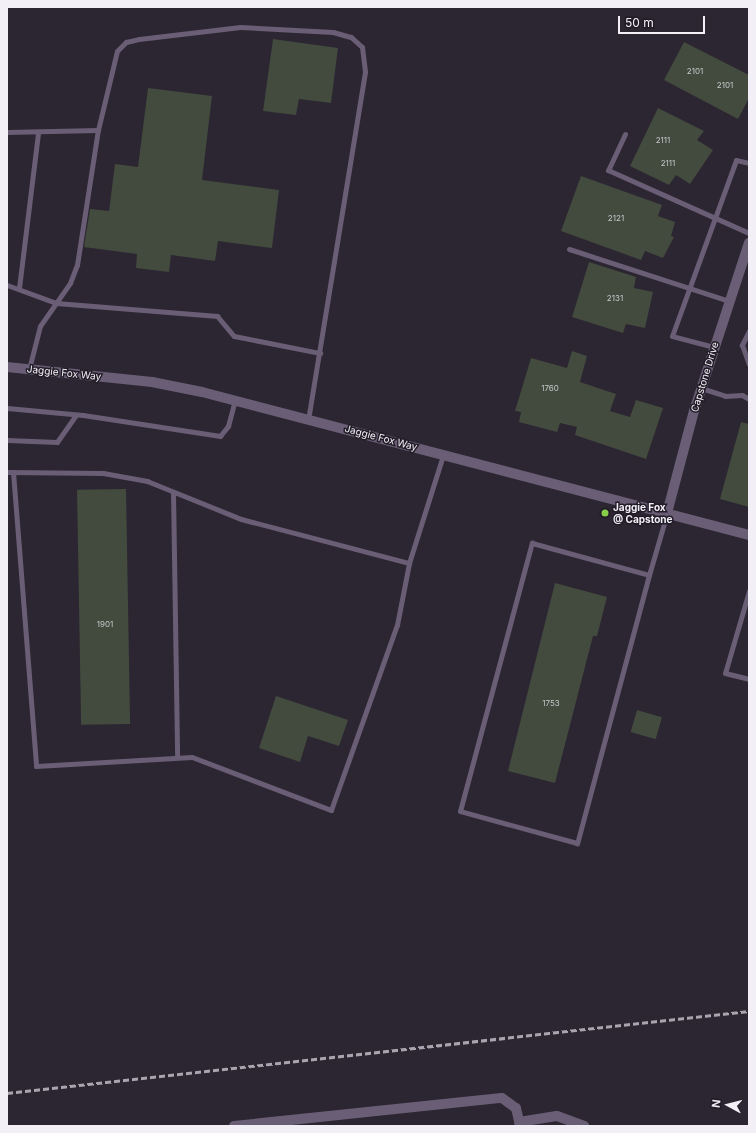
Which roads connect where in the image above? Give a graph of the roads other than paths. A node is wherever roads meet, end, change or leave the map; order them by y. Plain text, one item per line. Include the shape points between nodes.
1 (98, 130) junction
2 (7, 132) edge
3 (38, 133) junction
4 (625, 134) dead end
5 (749, 164) edge
6 (715, 219) junction
7 (749, 233) edge
8 (749, 243) edge
9 (569, 249) dead end
10 (7, 285) edge
11 (690, 287) junction
12 (19, 288) junction
13 (729, 301) junction
14 (56, 303) junction
15 (749, 331) edge
16 (714, 347) junction
17 (320, 353) junction
18 (749, 364) edge
19 (7, 367) edge
20 (29, 369) junction
21 (701, 388) junction
22 (749, 399) edge
23 (235, 400) junction
24 (7, 408) edge
25 (76, 414) junction
26 (308, 418) junction
27 (7, 440) edge
28 (443, 455) junction
29 (10, 472) edge
30 (173, 492) junction
31 (667, 513) junction
32 (749, 535) edge
33 (409, 563) junction
34 (649, 575) junction
35 (749, 591) edge
36 (749, 679) edge
37 (178, 758) junction
38 (520, 1124) edge
39 (240, 1126) edge
40 (584, 1126) edge

1 - 3 lane via 62,129
1 - 14 lane via 77,265 70,283
1 - 17 lane via 117,51 126,42 256,26 333,32 351,36 362,47 365,72
2 - 3 lane
3 - 12 lane
4 - 6 lane via 608,170
5 - 6 lane via 736,160
6 - 7 lane
6 - 11 lane
8 - 13 street, Capstone Drive
9 - 11 lane
10 - 12 lane
11 - 13 lane
11 - 16 lane via 672,336
12 - 14 lane
13 - 16 street, Capstone Drive
14 - 17 lane via 217,316 234,336
14 - 20 lane via 40,326
15 - 18 lane via 742,346
16 - 21 street, Capstone Drive
17 - 26 lane
19 - 20 street, Jaggie Fox Way
20 - 23 street, Jaggie Fox Way via 152,382
21 - 22 lane via 725,396
21 - 31 street, Capstone Drive
23 - 25 lane via 228,426 220,436
23 - 26 street, Jaggie Fox Way
24 - 25 lane
25 - 27 lane via 57,442
26 - 28 street, Jaggie Fox Way
28 - 31 street, Jaggie Fox Way
28 - 33 lane
29 - 30 lane via 104,473 147,481
29 - 37 lane via 36,766
30 - 33 lane via 241,519
30 - 37 lane
31 - 32 street, Jaggie Fox Way
31 - 34 lane
33 - 37 lane via 396,625 331,810 192,757
34 - 34 lane via 532,543 460,811 577,842
35 - 36 lane via 726,673
38 - 39 street via 510,1101 491,1098
38 - 40 street via 557,1116

